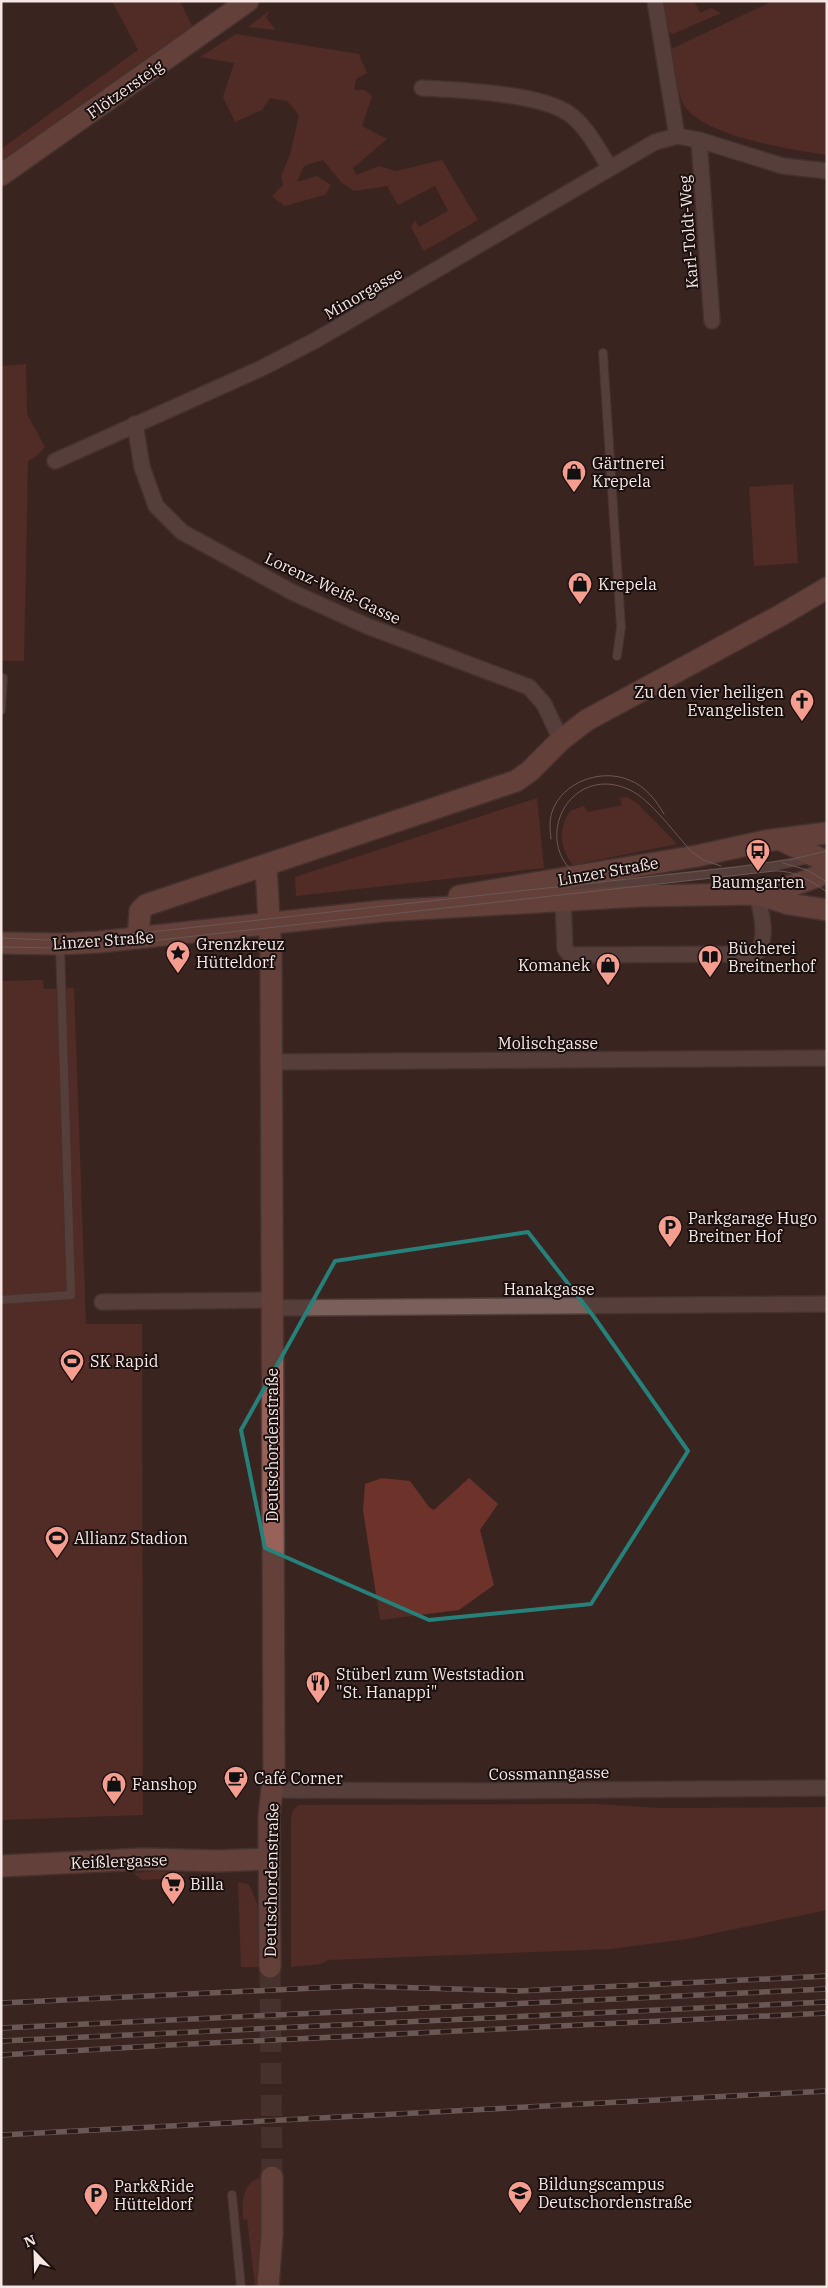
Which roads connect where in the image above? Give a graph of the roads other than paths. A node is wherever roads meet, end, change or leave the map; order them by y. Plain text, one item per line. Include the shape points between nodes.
1 (248, 1) edge
2 (655, 1) edge
3 (422, 88) dead end
4 (677, 136) junction
5 (699, 140) junction
6 (610, 168) junction
7 (827, 171) edge
8 (1, 175) edge
9 (712, 321) dead end
10 (603, 353) dead end
11 (135, 424) junction
12 (55, 461) dead end
13 (827, 588) edge
14 (617, 656) dead end
15 (3, 678) dead end
16 (1, 710) edge
17 (560, 740) junction
18 (827, 833) edge
19 (779, 839) junction
20 (824, 862) edge
21 (266, 866) junction
22 (541, 892) dead end
23 (532, 893) dead end
24 (757, 894) junction
25 (563, 901) junction
26 (827, 910) edge
27 (383, 911) junction
28 (269, 923) junction
29 (138, 938) junction
30 (1, 943) edge
31 (60, 944) junction
32 (827, 1058) edge
33 (270, 1062) junction
34 (1, 1300) edge
35 (102, 1302) dead end
36 (271, 1304) junction
37 (827, 1304) edge
38 (827, 1788) edge
39 (273, 1790) junction
40 (268, 1859) junction
41 (1, 1866) edge
42 (270, 1967) tunnel mouth
43 (272, 2177) tunnel mouth
44 (232, 2195) dead end
45 (241, 2287) edge
46 (268, 2287) edge

1 - 8 main road, Flötzersteig
2 - 4 street
3 - 6 street via 486,92 550,104 571,115
4 - 5 street
4 - 6 street, Minorgasse via 656,142
5 - 7 street via 783,166
5 - 9 street, Karl-Toldt-Weg
6 - 11 street, Minorgasse via 316,340 262,368
10 - 14 lane via 621,627
11 - 12 street, Minorgasse
11 - 17 street, Lorenz-Weiß-Gasse via 142,467 156,506 182,532 294,593 367,626 529,687 544,704
13 - 17 main road via 605,709
15 - 16 lane
17 - 21 main road via 516,781
18 - 19 main road, Linzer Straße
19 - 20 main road
19 - 27 main road, Linzer Straße via 578,877 416,902
20 - 22 lane
20 - 24 main road via 794,885
21 - 28 main road, Deutschordenstraße
21 - 29 main road via 144,907 139,915
23 - 27 lane
24 - 25 main road, Linzer Straße
24 - 25 street, Linzer Straße via 763,923 762,948 756,954 570,955 565,949
24 - 26 main road, Linzer Straße via 789,904
25 - 27 main road, Linzer Straße
27 - 28 main road, Linzer Straße
28 - 29 main road, Linzer Straße
28 - 33 main road, Deutschordenstraße
29 - 31 main road, Linzer Straße
30 - 31 main road, Linzer Straße
31 - 34 lane via 70,1295
32 - 33 street, Molischgasse
33 - 36 main road, Deutschordenstraße
35 - 36 street, Hanakgasse
36 - 37 street, Hanakgasse
36 - 39 main road, Deutschordenstraße
38 - 39 street, Cossmanngasse
39 - 40 main road, Deutschordenstraße via 268,1817
40 - 41 main road, Keißlergasse via 143,1859
40 - 42 main road, Deutschordenstraße
43 - 46 main road
44 - 45 lane

